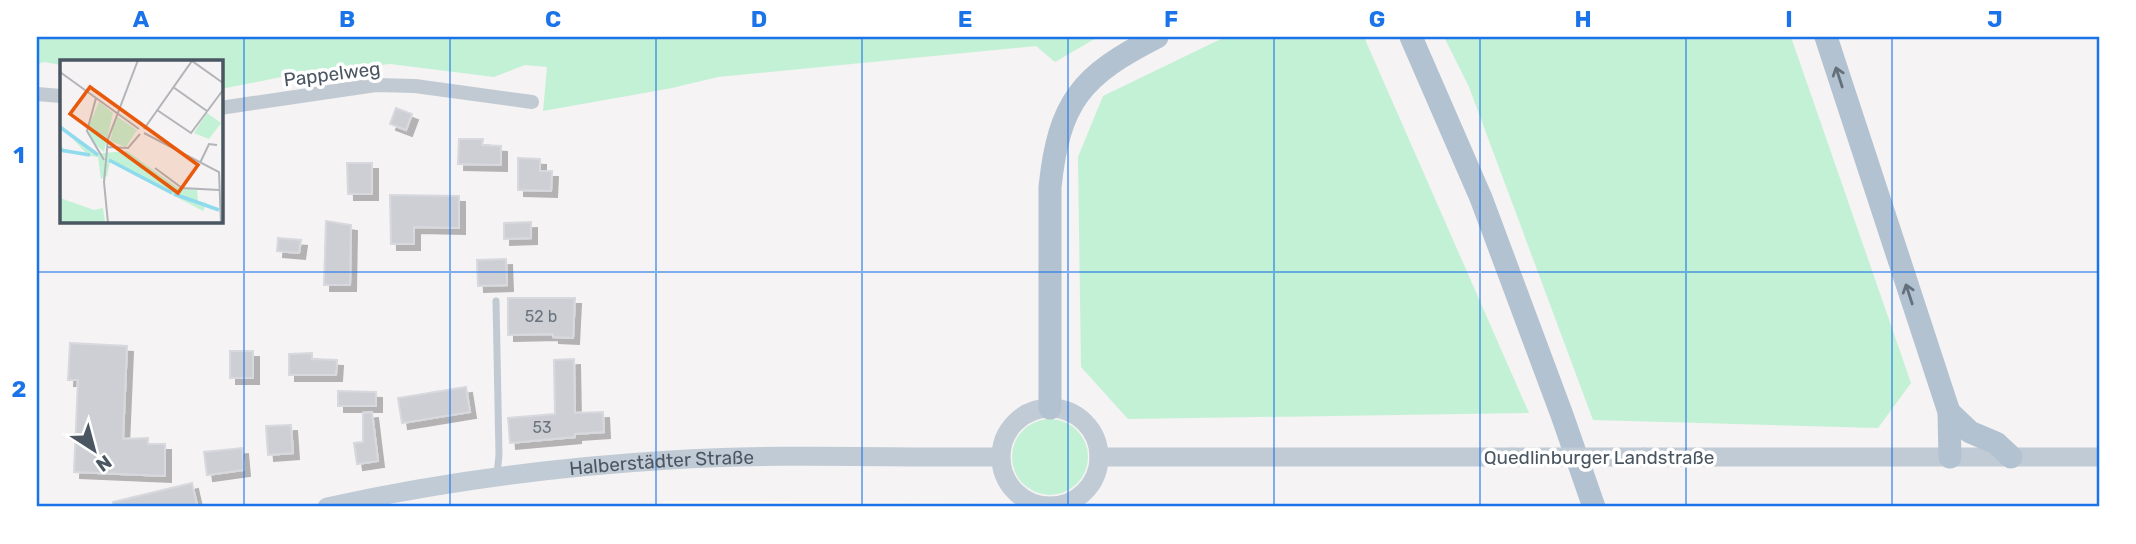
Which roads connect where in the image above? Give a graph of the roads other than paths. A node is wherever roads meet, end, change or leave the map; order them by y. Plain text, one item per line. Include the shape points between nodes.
1 (1157, 37) edge
2 (1826, 37) edge
3 (1408, 38) edge
4 (37, 94) edge
5 (60, 96) edge
6 (532, 102) dead end
7 (222, 108) edge
8 (496, 301) dead end
9 (1050, 408) junction
10 (1949, 412) junction
11 (1000, 457) junction
12 (1099, 457) junction
13 (1950, 457) junction
14 (2011, 457) junction
15 (2099, 457) edge
16 (497, 476) junction
17 (327, 507) edge
18 (1050, 507) edge
19 (1594, 507) edge

1 - 9 main road via 1103,67 1084,85 1059,131 1050,187
10 -> 2 main road
3 - 19 main road via 1481,198
4 - 5 street
6 - 7 street, Pappelweg via 376,85
8 - 16 lane
9 - 11 main road via 1019,418 1005,435
9 - 12 main road via 1081,418 1094,436
10 - 13 main road
10 - 14 main road via 1970,432 1996,443
11 - 16 main road, Halberstädter Straße via 681,460
11 - 18 main road via 1015,492
12 - 13 main road, Quedlinburger Landstraße, bridge
12 - 18 main road via 1088,488 1071,501
13 - 14 main road, Quedlinburger Landstraße
14 - 15 main road, Quedlinburger Landstraße
16 - 17 main road, Halberstädter Straße

